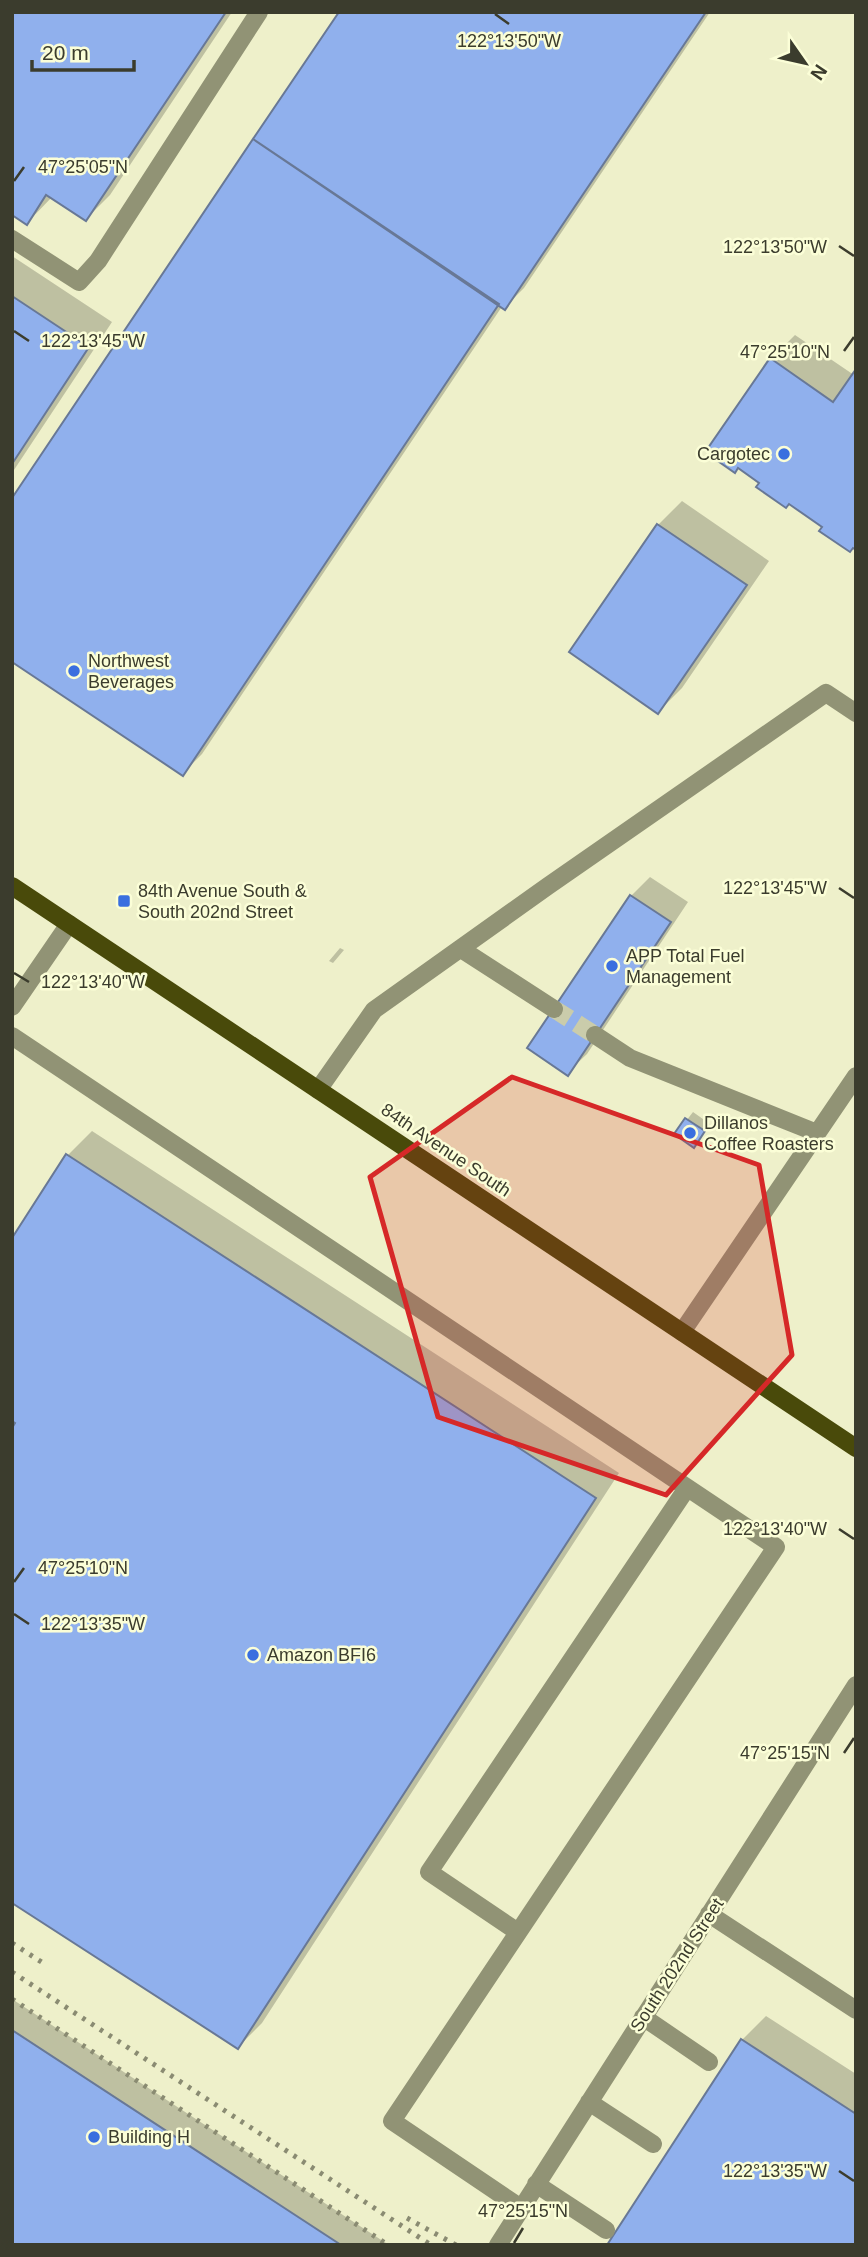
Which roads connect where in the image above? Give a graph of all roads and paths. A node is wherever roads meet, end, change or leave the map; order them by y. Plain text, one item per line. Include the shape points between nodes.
1 (259, 12) edge
2 (12, 239) edge
3 (856, 713) edge
4 (12, 887) edge
5 (69, 924) junction
6 (461, 949) junction
7 (12, 1007) edge
8 (554, 1009) tunnel mouth
9 (595, 1035) tunnel mouth
10 (12, 1036) edge
11 (856, 1076) edge
12 (318, 1090) junction
13 (817, 1133) junction
14 (681, 1332) junction
15 (856, 1448) edge
16 (687, 1488) junction
17 (856, 1685) edge
18 (709, 1914) junction
19 (518, 1932) junction
20 (856, 2010) edge
21 (643, 2017) junction
22 (709, 2062) dead end
23 (589, 2102) junction
24 (653, 2144) dead end
25 (537, 2184) junction
26 (521, 2208) junction
27 (606, 2230) dead end
28 (498, 2245) edge

1 - 2 street via 98,261 79,282
3 - 6 street via 826,693
4 - 5 main road, 84th Avenue South
5 - 7 street
5 - 12 main road, 84th Avenue South
6 - 8 street
6 - 12 street via 374,1010
9 - 13 street via 630,1058
10 - 16 street
11 - 13 street
12 - 14 main road, 84th Avenue South
13 - 14 street
14 - 15 main road, 84th Avenue South
16 - 19 street via 429,1872
16 - 19 street via 776,1547
17 - 18 street, South 202nd Street
18 - 20 street
18 - 21 street, South 202nd Street
19 - 26 street via 391,2121
21 - 22 street
21 - 23 street, South 202nd Street
23 - 24 street
23 - 25 street, South 202nd Street
25 - 26 street, South 202nd Street
25 - 27 street
26 - 28 street, South 202nd Street

